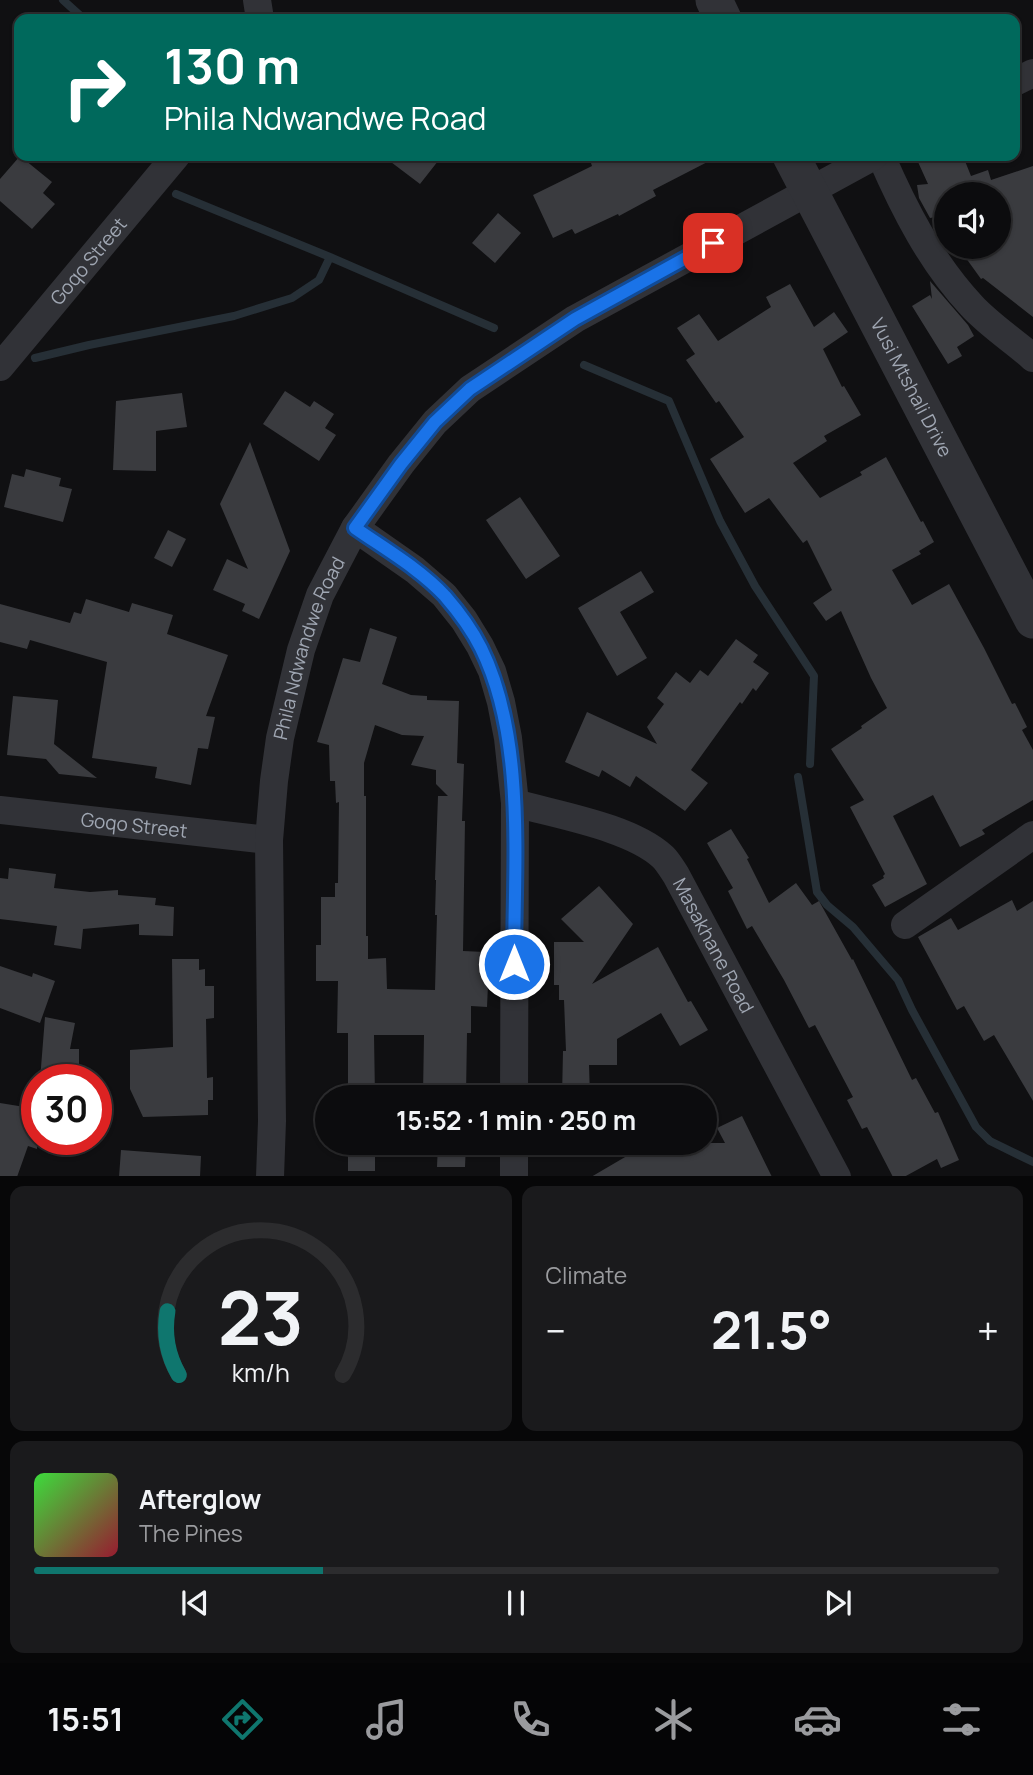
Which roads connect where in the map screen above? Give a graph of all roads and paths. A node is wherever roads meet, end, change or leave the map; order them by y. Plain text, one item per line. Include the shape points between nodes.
1 (172, 161) edge
2 (793, 161) edge
3 (865, 161) edge
4 (883, 161) edge
5 (808, 191) junction
6 (1033, 358) edge
7 (0, 367) edge
8 (355, 528) junction
9 (1033, 620) edge
10 (514, 803) junction
11 (0, 810) edge
12 (1033, 835) edge
13 (268, 840) junction
14 (905, 925) dead end
15 (514, 1085) edge
16 (514, 1155) edge
17 (270, 1176) edge
18 (514, 1176) edge
19 (836, 1176) edge

1 - 7 street, Goqo Street
2 - 5 street, Vusi Mtshali Drive
3 - 5 street, Phila Ndwandwe Road
4 - 6 street via 938,265 989,323
5 - 8 street, Phila Ndwandwe Road via 575,319 470,389 435,422
5 - 9 street, Vusi Mtshali Drive
8 - 10 street via 444,595 480,646 501,702
8 - 13 street, Phila Ndwandwe Road via 320,596 301,650 280,738
10 - 15 street
10 - 19 street, Masakhane Road via 619,831 663,857
11 - 13 street, Goqo Street
12 - 14 street
13 - 17 street, Phila Ndwandwe Road
16 - 18 street

